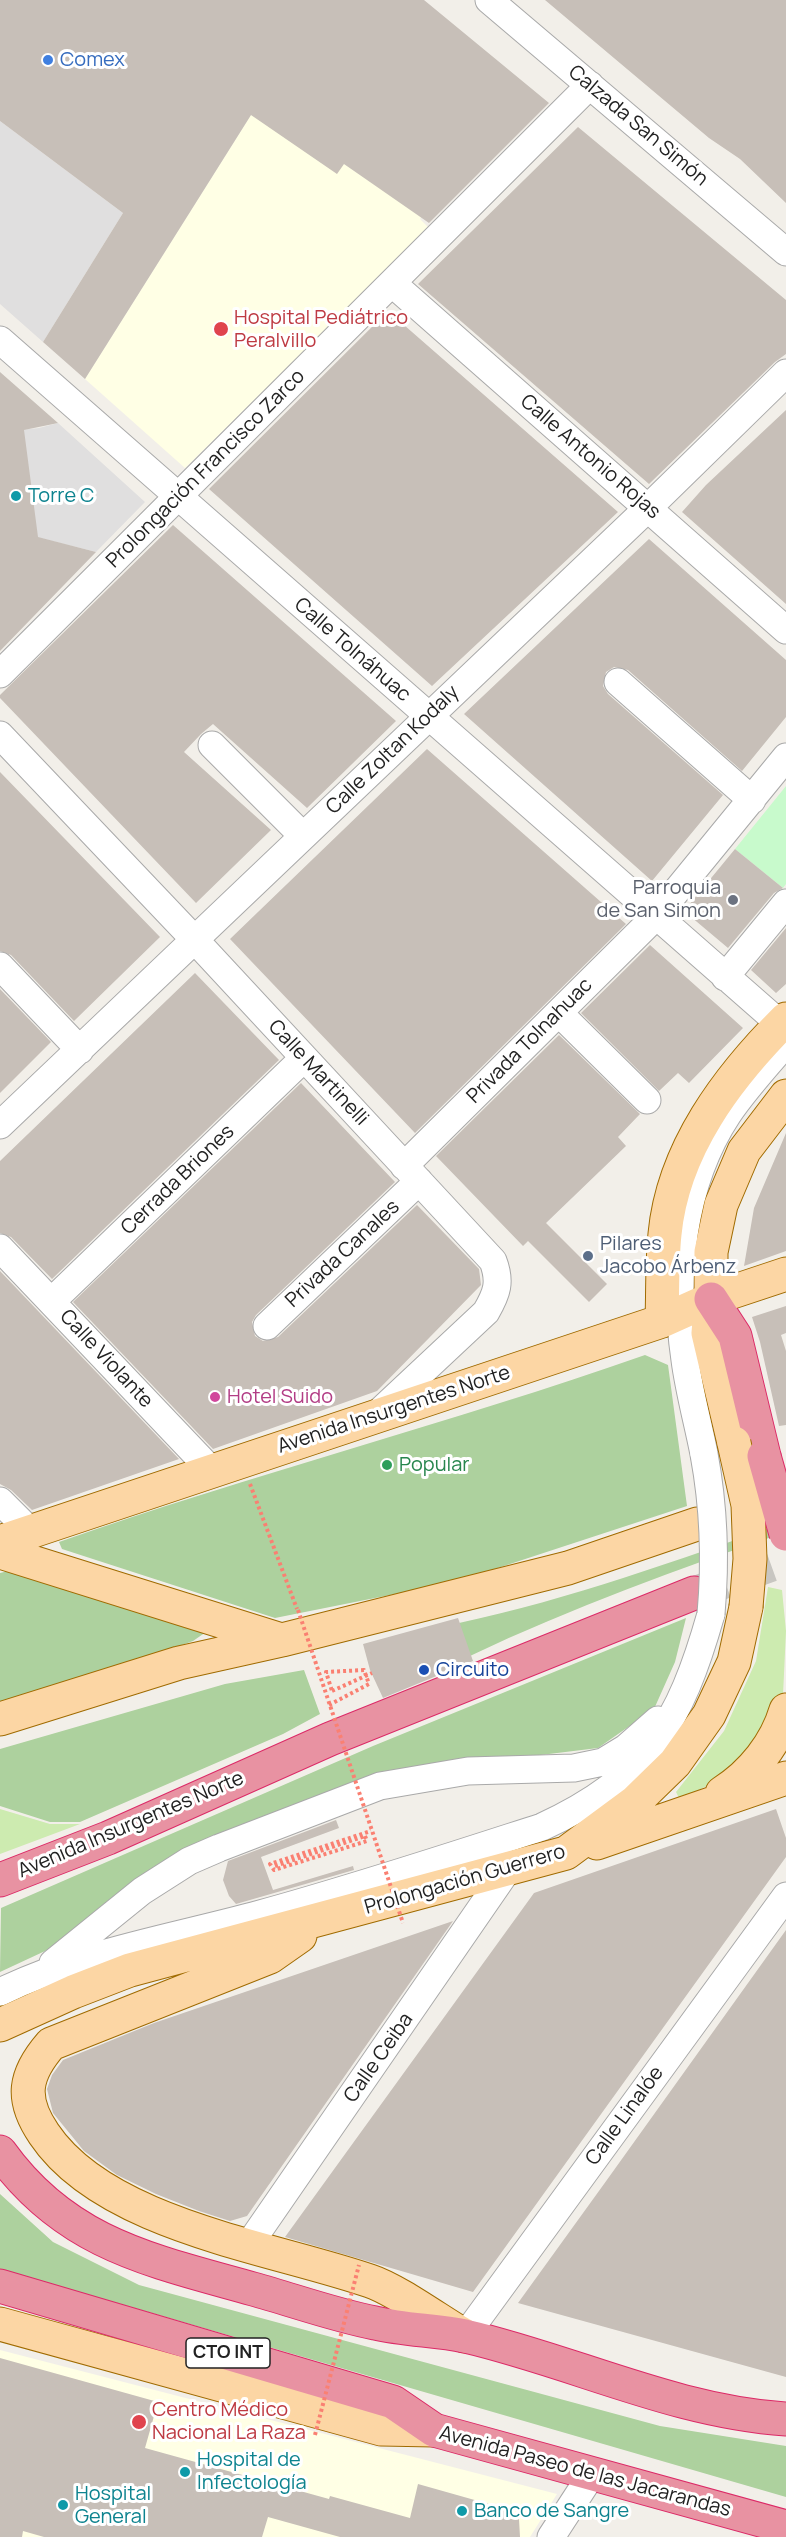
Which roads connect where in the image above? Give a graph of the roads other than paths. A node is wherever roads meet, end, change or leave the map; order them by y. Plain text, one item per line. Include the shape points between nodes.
1 (489, 0) edge
2 (590, 86) junction
3 (786, 252) edge
4 (393, 284) junction
5 (0, 340) edge
6 (786, 373) edge
7 (177, 497) junction
8 (648, 508) junction
9 (786, 630) edge
10 (0, 674) edge
11 (618, 682) dead end
12 (428, 717) junction
13 (0, 735) edge
14 (212, 745) dead end
15 (786, 757) edge
16 (752, 800) junction
17 (303, 836) junction
18 (786, 903) edge
19 (656, 916) junction
20 (194, 939) junction
21 (0, 966) edge
22 (724, 977) junction
23 (559, 1013) junction
24 (785, 1029) edge
25 (80, 1050) junction
26 (304, 1058) junction
27 (786, 1096) edge
28 (647, 1100) dead end
29 (0, 1125) edge
30 (412, 1174) junction
31 (0, 1248) edge
32 (786, 1274) edge
33 (711, 1299) junction
34 (52, 1301) junction
35 (672, 1316) junction
36 (267, 1326) dead end
37 (375, 1417) junction
38 (227, 1466) junction
39 (0, 1501) edge
40 (697, 1524) dead end
41 (31, 1532) junction
42 (786, 1534) edge
43 (0, 1542) edge
44 (0, 1552) edge
45 (702, 1603) junction
46 (282, 1641) junction
47 (683, 1695) junction
48 (786, 1710) edge
49 (0, 1719) edge
50 (785, 1783) edge
51 (695, 1809) junction
52 (566, 1853) junction
53 (508, 1869) junction
54 (0, 1880) edge
55 (786, 1896) edge
56 (323, 1920) junction
57 (43, 1971) junction
58 (0, 1992) edge
59 (0, 2025) edge
60 (0, 2152) edge
61 (249, 2246) junction
62 (0, 2286) edge
63 (0, 2324) edge
64 (465, 2336) junction
65 (786, 2419) edge
66 (434, 2430) junction
67 (592, 2474) junction
68 (786, 2527) edge
69 (748, 2528) edge
70 (551, 2537) edge

1 - 2 street, Calzada San Simón
2 - 3 street, Calzada San Simón
2 - 4 street, Prolongación Francisco Zarco
4 - 7 street, Prolongación Francisco Zarco
4 - 8 street, Calle Antonio Rojas
5 - 7 street, Calle Tolnáhuac
6 - 8 street, Calle Zoltan Kodaly
7 - 10 street, Prolongación Francisco Zarco
7 - 12 street, Calle Tolnáhuac
8 - 9 street, Calle Antonio Rojas
8 - 12 street, Calle Zoltan Kodaly
11 - 16 street
12 - 17 street, Calle Zoltan Kodaly
12 - 19 street, Calle Tolnáhuac
13 - 20 street, Calle Martinelli
14 - 17 street
15 - 16 street, Privada Tolnahuac
16 - 19 street, Privada Tolnahuac
17 - 20 street, Calle Zoltan Kodaly
18 - 22 street
19 - 22 street, Calle Tolnáhuac
19 - 23 street, Privada Tolnahuac
20 - 25 street, Calle Zoltan Kodaly
20 - 26 street, Calle Martinelli
21 - 25 street
22 - 24 street, Calle Tolnáhuac
23 - 28 street
23 - 30 street, Privada Tolnahuac
24 - 35 main road via 734,1076 704,1120 685,1158 665,1233
25 - 29 street, Calle Zoltan Kodaly
26 - 30 street, Calle Martinelli
26 - 34 street, Cerrada Briones
27 - 33 main road, Prolongación Guerrero via 744,1151 721,1204 711,1252
30 - 36 street, Privada Canales
30 - 37 street, Calle Martinelli via 493,1261 499,1277 497,1292 486,1312
31 - 34 street, Calle Violante
32 - 33 main road, Avenida Insurgentes Norte
33 - 35 main road, Avenida Insurgentes Norte
33 - 42 highway, bridge via 735,1336
33 - 52 main road, Prolongación Guerrero, bridge via 708,1333 748,1505 750,1559 746,1607 734,1662 709,1715 675,1763 636,1802
34 - 38 street, Calle Violante
35 - 37 main road, Avenida Insurgentes Norte
35 - 45 street, bridge via 685,1360 712,1499 716,1541
37 - 38 main road, Avenida Insurgentes Norte
38 - 41 main road, Avenida Insurgentes Norte
39 - 41 street
40 - 46 main road via 568,1568
41 - 43 main road, Avenida Insurgentes Norte
44 - 46 main road
45 - 47 street via 691,1681
45 - 54 highway, Avenida Insurgentes Norte via 330,1739 108,1838
46 - 49 main road via 179,1663
47 - 57 street via 626,1748 603,1762 574,1768 468,1771 380,1786 189,1861 142,1891
47 - 57 street via 668,1726 630,1772 575,1812 542,1827 260,1914
48 - 51 main road via 782,1725 743,1780
50 - 51 main road
51 - 52 main road
52 - 53 main road, Prolongación Guerrero
53 - 56 main road, Prolongación Guerrero
53 - 61 street, Calle Ceiba
55 - 64 street, Calle Linalóe
56 - 59 main road, Prolongación Guerrero via 130,1970
56 - 61 main road via 270,1957 51,2044 29,2077 32,2117 51,2145 76,2170 142,2209
57 - 58 street
60 - 64 highway via 56,2212 95,2237 148,2259 375,2324
61 - 64 main road via 373,2282
62 - 66 highway, CTO INT via 393,2402
63 - 66 main road, Avenida Paseo de las Jacarandas / CTO INT via 381,2429
64 - 65 highway via 698,2405
66 - 67 highway, Avenida Paseo de las Jacarandas / CTO INT
67 - 69 highway, Avenida Paseo de las Jacarandas / CTO INT
67 - 70 street
68 - 69 highway, Avenida Paseo de las Jacarandas / CTO INT

